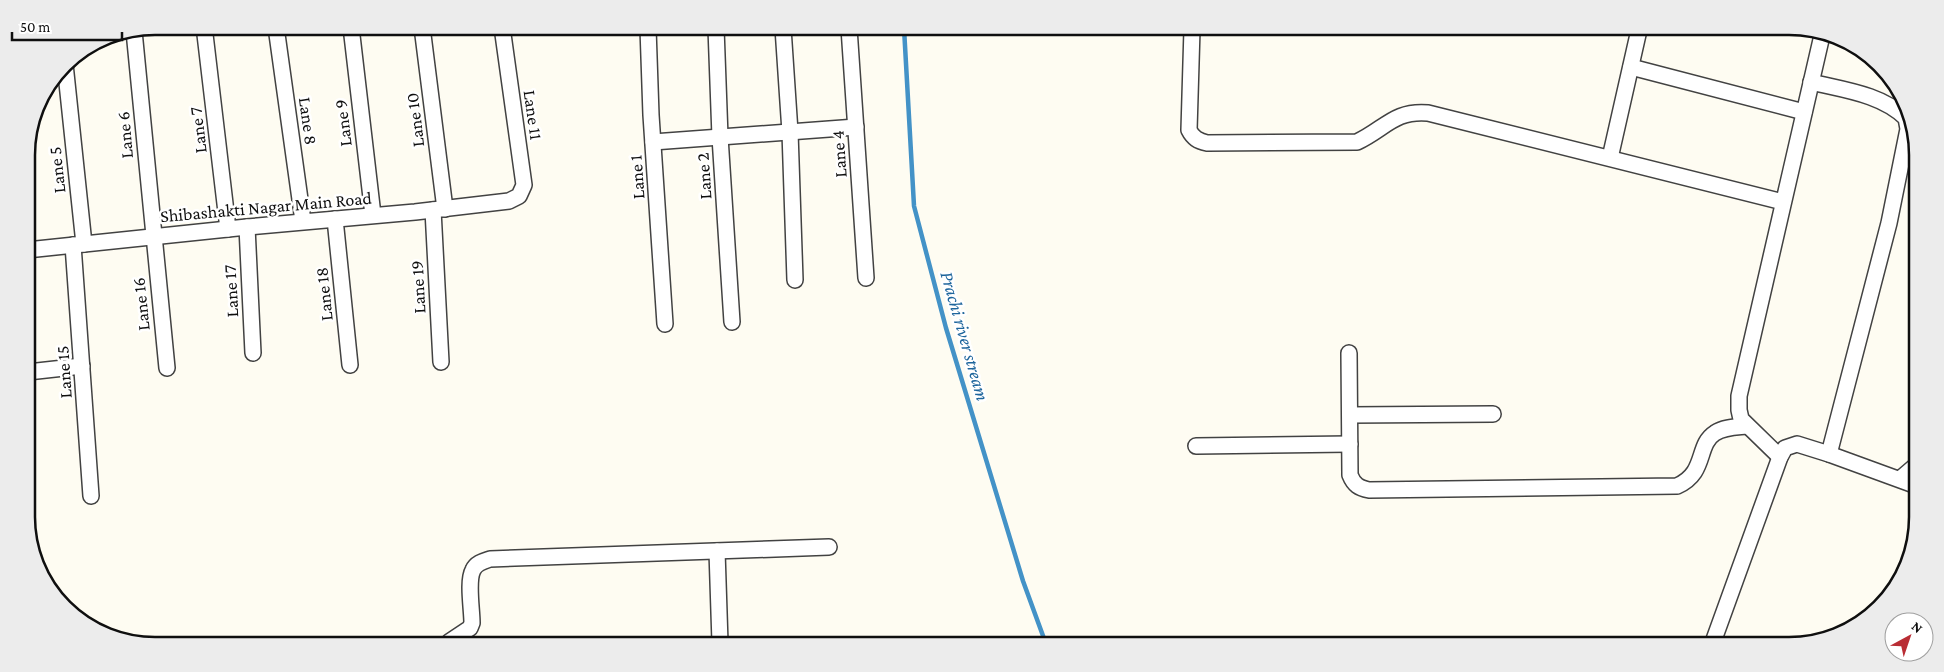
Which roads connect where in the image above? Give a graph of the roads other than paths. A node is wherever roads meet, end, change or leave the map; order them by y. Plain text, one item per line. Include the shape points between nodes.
1 (205, 35) edge
2 (277, 35) edge
3 (352, 35) edge
4 (423, 35) edge
5 (503, 35) edge
6 (648, 35) edge
7 (716, 35) edge
8 (783, 35) edge
9 (849, 35) edge
10 (1192, 35) edge
11 (1638, 35) edge
12 (135, 37) edge
13 (1821, 39) edge
14 (1630, 67) junction
15 (66, 75) edge
16 (1811, 82) junction
17 (1804, 112) junction
18 (1902, 115) edge
19 (856, 127) junction
20 (790, 132) junction
21 (1907, 133) edge
22 (720, 137) junction
23 (653, 142) junction
24 (1610, 158) junction
25 (509, 201) joint
26 (1783, 202) junction
27 (439, 210) junction
28 (373, 216) junction
29 (335, 219) junction
30 (303, 221) junction
31 (247, 227) junction
32 (228, 229) junction
33 (153, 236) junction
34 (79, 244) junction
35 (35, 249) edge
36 (866, 278) dead end
37 (795, 280) dead end
38 (732, 322) dead end
39 (665, 324) dead end
40 (254, 352) dead end
41 (1349, 353) dead end
42 (441, 362) dead end
43 (350, 365) dead end
44 (82, 366) junction
45 (166, 368) dead end
46 (35, 371) edge
47 (1493, 414) dead end
48 (1350, 415) junction
49 (1746, 426) junction
50 (1350, 444) junction
51 (1196, 446) dead end
52 (1829, 454) junction
53 (1780, 457) junction
54 (1907, 482) edge
55 (91, 496) dead end
56 (829, 547) dead end
57 (718, 551) junction
58 (456, 637) edge
59 (720, 637) edge
60 (1715, 637) edge

1 - 32 street, Lane 7
2 - 30 street, Lane 8
3 - 28 street, Lane 9
4 - 27 street, Lane 10
5 - 25 street, Lane 11 via 524,185 519,196
6 - 23 street, Lane 1
7 - 22 street, Lane 2
8 - 20 street
9 - 19 street, Lane 4
10 - 24 street via 1189,130 1199,141 1357,142 1398,117 1416,112
11 - 14 street
12 - 33 street, Lane 6
13 - 16 street
14 - 17 street
14 - 24 street
15 - 34 street, Lane 5
16 - 17 street
16 - 18 street via 1856,92 1886,103
17 - 26 street
19 - 20 street
19 - 36 street, Lane 4
20 - 22 street
20 - 37 street
21 - 52 street via 1889,223
22 - 23 street
22 - 38 street, Lane 2
23 - 39 street, Lane 1
24 - 26 street
25 - 27 street, Shibashakti Nagar Main Road
26 - 49 street via 1740,396 1739,410
27 - 28 street, Shibashakti Nagar Main Road
27 - 42 street, Lane 19
28 - 29 street, Shibashakti Nagar Main Road
29 - 30 street, Shibashakti Nagar Main Road
29 - 43 street, Lane 18
30 - 31 street, Shibashakti Nagar Main Road
31 - 32 street, Shibashakti Nagar Main Road
31 - 40 street, Lane 17
32 - 33 street, Shibashakti Nagar Main Road
33 - 34 street, Shibashakti Nagar Main Road
33 - 45 street, Lane 16
34 - 35 street, Shibashakti Nagar Main Road
34 - 44 street, Lane 15
41 - 48 street
44 - 46 street
44 - 55 street, Lane 15
47 - 48 street
48 - 50 street
49 - 50 street via 1716,432 1709,439 1692,477 1677,486 1659,487 1369,490 1353,483
49 - 53 street
50 - 51 street
52 - 53 street via 1797,444 1785,448
52 - 54 street
53 - 60 street
56 - 57 street
57 - 58 street via 490,559 480,562 473,569 470,583 472,623
57 - 59 street

